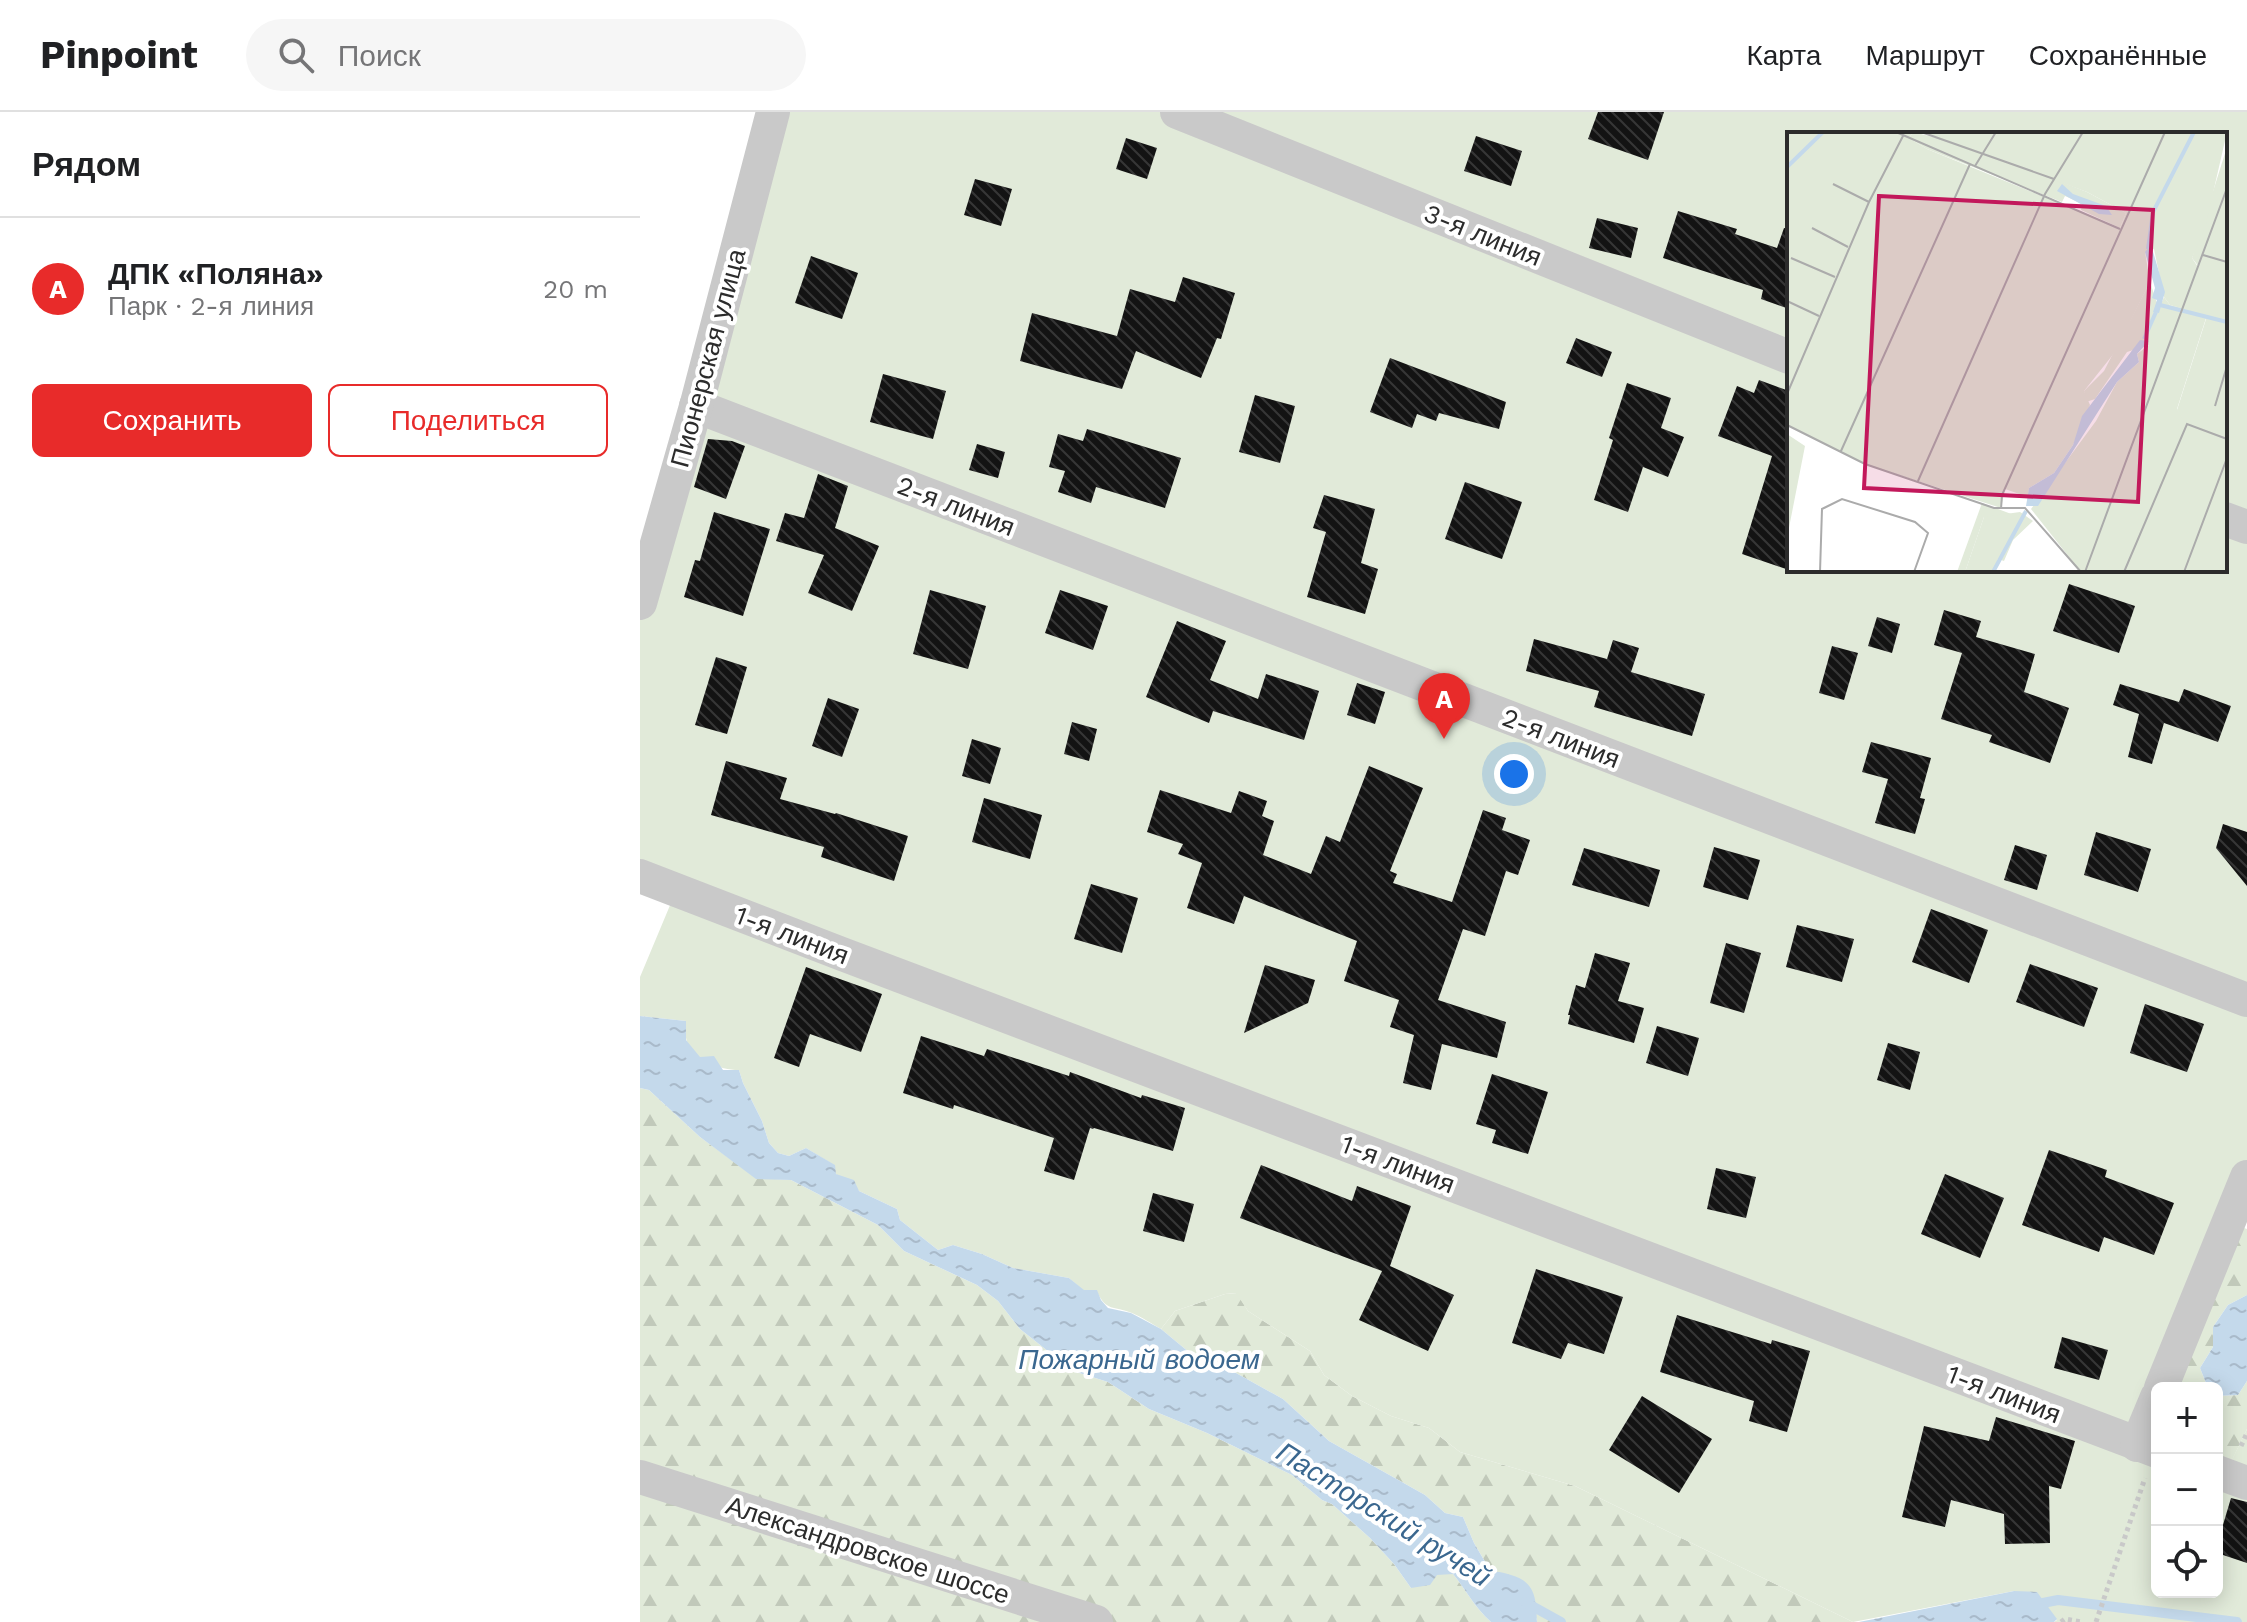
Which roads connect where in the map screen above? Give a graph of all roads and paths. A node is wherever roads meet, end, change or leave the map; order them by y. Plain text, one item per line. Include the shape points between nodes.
1 (773, 112) edge
2 (1177, 112) edge
3 (1787, 356) edge
4 (696, 406) junction
5 (2227, 520) edge
6 (2247, 527) edge
7 (640, 603) edge
8 (640, 876) edge
9 (2247, 1000) edge
10 (2247, 1177) edge
11 (2163, 1382) edge
12 (2149, 1449) edge
13 (2223, 1474) edge
14 (640, 1477) edge
15 (2247, 1483) edge
16 (1096, 1622) edge
17 (2061, 1622) edge
18 (2082, 1622) edge
19 (2096, 1622) edge

1 - 4 street, Пионерская улица
2 - 3 street, 3-я линия
4 - 7 street, Пионерская улица
4 - 9 street, 2-я линия
5 - 6 street
8 - 12 street, 1-я линия
10 - 11 street
12 - 19 path
13 - 15 street
14 - 16 street, Александровское шоссе
17 - 18 path

